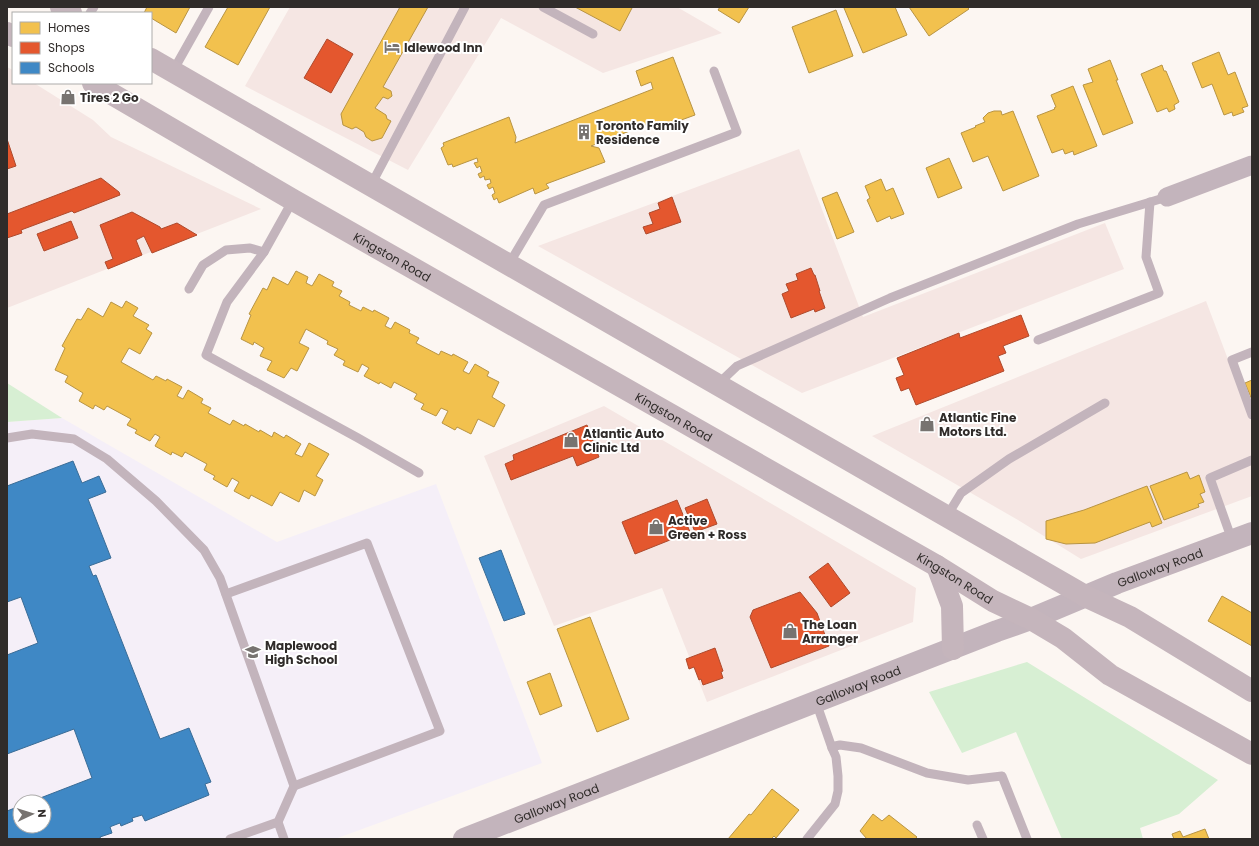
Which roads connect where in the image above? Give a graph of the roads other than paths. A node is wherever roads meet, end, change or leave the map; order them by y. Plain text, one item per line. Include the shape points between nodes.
1 (209, 7) edge
2 (465, 7) edge
3 (543, 7) edge
4 (593, 34) dead end
5 (152, 60) edge
6 (173, 71) junction
7 (714, 71) dead end
8 (95, 84) edge
9 (1252, 165) edge
10 (370, 185) junction
11 (293, 200) junction
12 (1158, 200) junction
13 (264, 252) junction
14 (509, 264) junction
15 (190, 289) dead end
16 (1038, 340) dead end
17 (1252, 352) edge
18 (717, 385) junction
19 (1105, 403) dead end
20 (1252, 415) edge
21 (7, 438) edge
22 (1252, 460) edge
23 (419, 473) dead end
24 (947, 516) junction
25 (1246, 536) edge
26 (937, 566) junction
27 (226, 594) junction
28 (1087, 596) junction
29 (1031, 619) junction
30 (953, 649) junction
31 (1252, 691) edge
32 (816, 702) junction
33 (832, 748) junction
34 (1252, 754) edge
35 (294, 786) junction
36 (278, 822) junction
37 (977, 825) dead end
38 (230, 839) edge
39 (284, 839) edge
40 (464, 839) edge
41 (807, 839) edge
42 (983, 839) edge
43 (1027, 839) edge

1 - 6 lane
2 - 10 lane
3 - 4 lane
5 - 6 main road
6 - 10 main road
7 - 14 lane via 737,132 544,205
8 - 11 main road, Kingston Road
9 - 12 street
10 - 14 main road
11 - 13 lane
11 - 26 main road, Kingston Road
12 - 16 lane via 1146,257 1159,293
12 - 18 lane via 1078,224 890,298 737,366
13 - 15 lane via 250,248 226,250 204,265
13 - 23 lane via 227,302 206,355
14 - 18 main road
17 - 20 lane via 1232,360
18 - 24 main road
19 - 24 lane via 1009,458 961,493
21 - 27 lane via 32,434 74,440 107,459 156,501 204,550
22 - 25 lane via 1210,478
24 - 28 main road
25 - 28 street, Galloway Road
26 - 29 main road, Kingston Road via 994,601
26 - 30 main road via 952,606
27 - 35 lane
27 - 35 lane via 368,543 440,731
28 - 29 street, Galloway Road
28 - 31 main road via 1130,617
29 - 30 street, Galloway Road
29 - 34 main road, Kingston Road via 1063,638 1110,675
30 - 32 street, Galloway Road
32 - 33 lane
32 - 40 street, Galloway Road
33 - 41 lane via 837,766 837,801
33 - 43 lane via 840,745 861,748 927,773 968,780 1002,776
35 - 36 lane
36 - 38 lane
36 - 39 lane
37 - 42 lane

